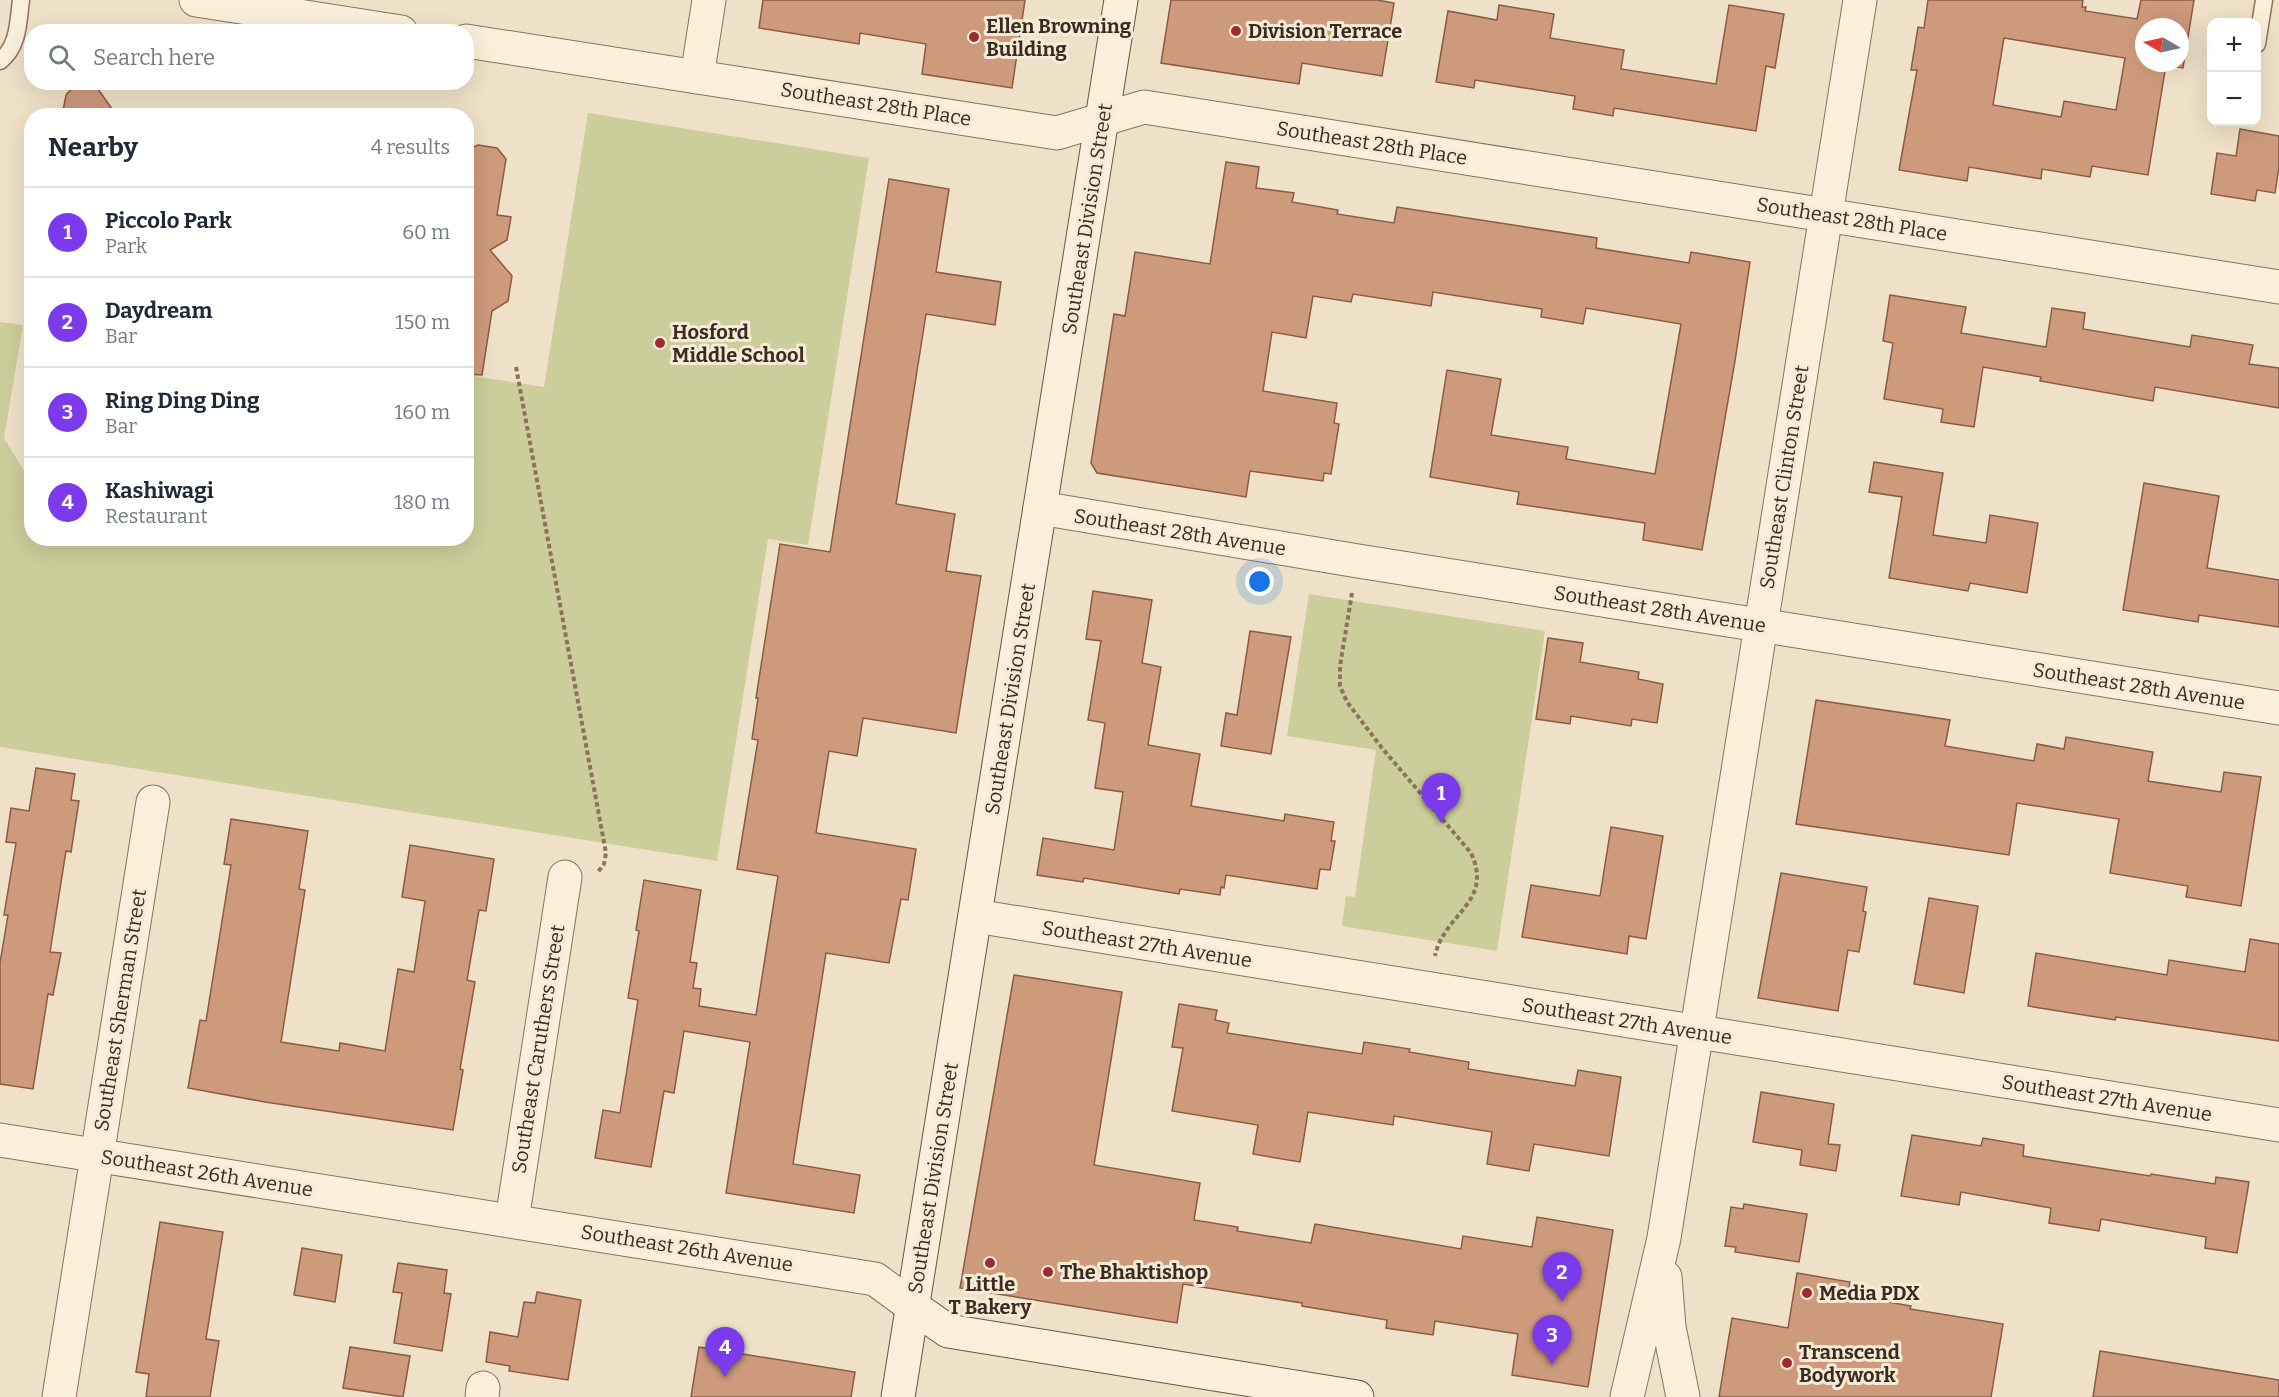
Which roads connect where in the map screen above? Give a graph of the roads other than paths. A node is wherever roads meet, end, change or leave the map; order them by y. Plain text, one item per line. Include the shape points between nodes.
1 (21, 0) edge
2 (196, 0) edge
3 (709, 0) edge
4 (1121, 0) edge
5 (1860, 0) edge
6 (2264, 0) edge
7 (308, 8) edge
8 (2261, 22) edge
9 (370, 24) edge
10 (474, 42) edge
11 (0, 61) edge
12 (697, 77) junction
13 (1102, 118) junction
14 (1826, 215) junction
15 (2279, 287) edge
16 (1040, 508) junction
17 (1761, 624) junction
18 (2279, 708) edge
19 (153, 801) dead end
20 (565, 877) dead end
21 (975, 916) junction
22 (1698, 1032) junction
23 (2279, 1125) edge
24 (0, 1140) edge
25 (98, 1156) junction
26 (512, 1220) junction
27 (1664, 1238) junction
28 (912, 1306) junction
29 (1315, 1394) edge
30 (59, 1397) edge
31 (898, 1397) edge
32 (1357, 1397) edge
33 (1627, 1397) edge
34 (1683, 1397) edge

1 - 11 lane via 15,41
2 - 7 street
3 - 12 street
4 - 13 street, Southeast Division Street
5 - 14 street, Southeast Clinton Street
6 - 8 lane
7 - 9 street
10 - 12 street, Southeast 28th Place
12 - 13 street, Southeast 28th Place via 1058,133
13 - 14 street, Southeast 28th Place via 1144,107
13 - 16 street, Southeast Division Street
14 - 15 street, Southeast 28th Place
14 - 17 street, Southeast Clinton Street
16 - 17 street, Southeast 28th Avenue
16 - 21 street, Southeast Division Street
17 - 18 street, Southeast 28th Avenue
17 - 22 street, Southeast Clinton Street
19 - 25 street, Southeast Sherman Street
20 - 26 street, Southeast Caruthers Street
21 - 22 street, Southeast 27th Avenue
21 - 28 street, Southeast Division Street
22 - 23 street, Southeast 27th Avenue
22 - 27 street, Southeast Clinton Street
24 - 25 street, Southeast 26th Avenue
25 - 26 street, Southeast 26th Avenue
25 - 30 street, Southeast Sherman Street
26 - 28 street, Southeast 26th Avenue via 875,1279
27 - 33 street, Southeast Clinton Street
27 - 34 street, Southeast Clinton Street via 1665,1295
28 - 29 street, Southeast 26th Avenue via 948,1331
28 - 31 street, Southeast Division Street
29 - 32 street, Southeast 26th Avenue

